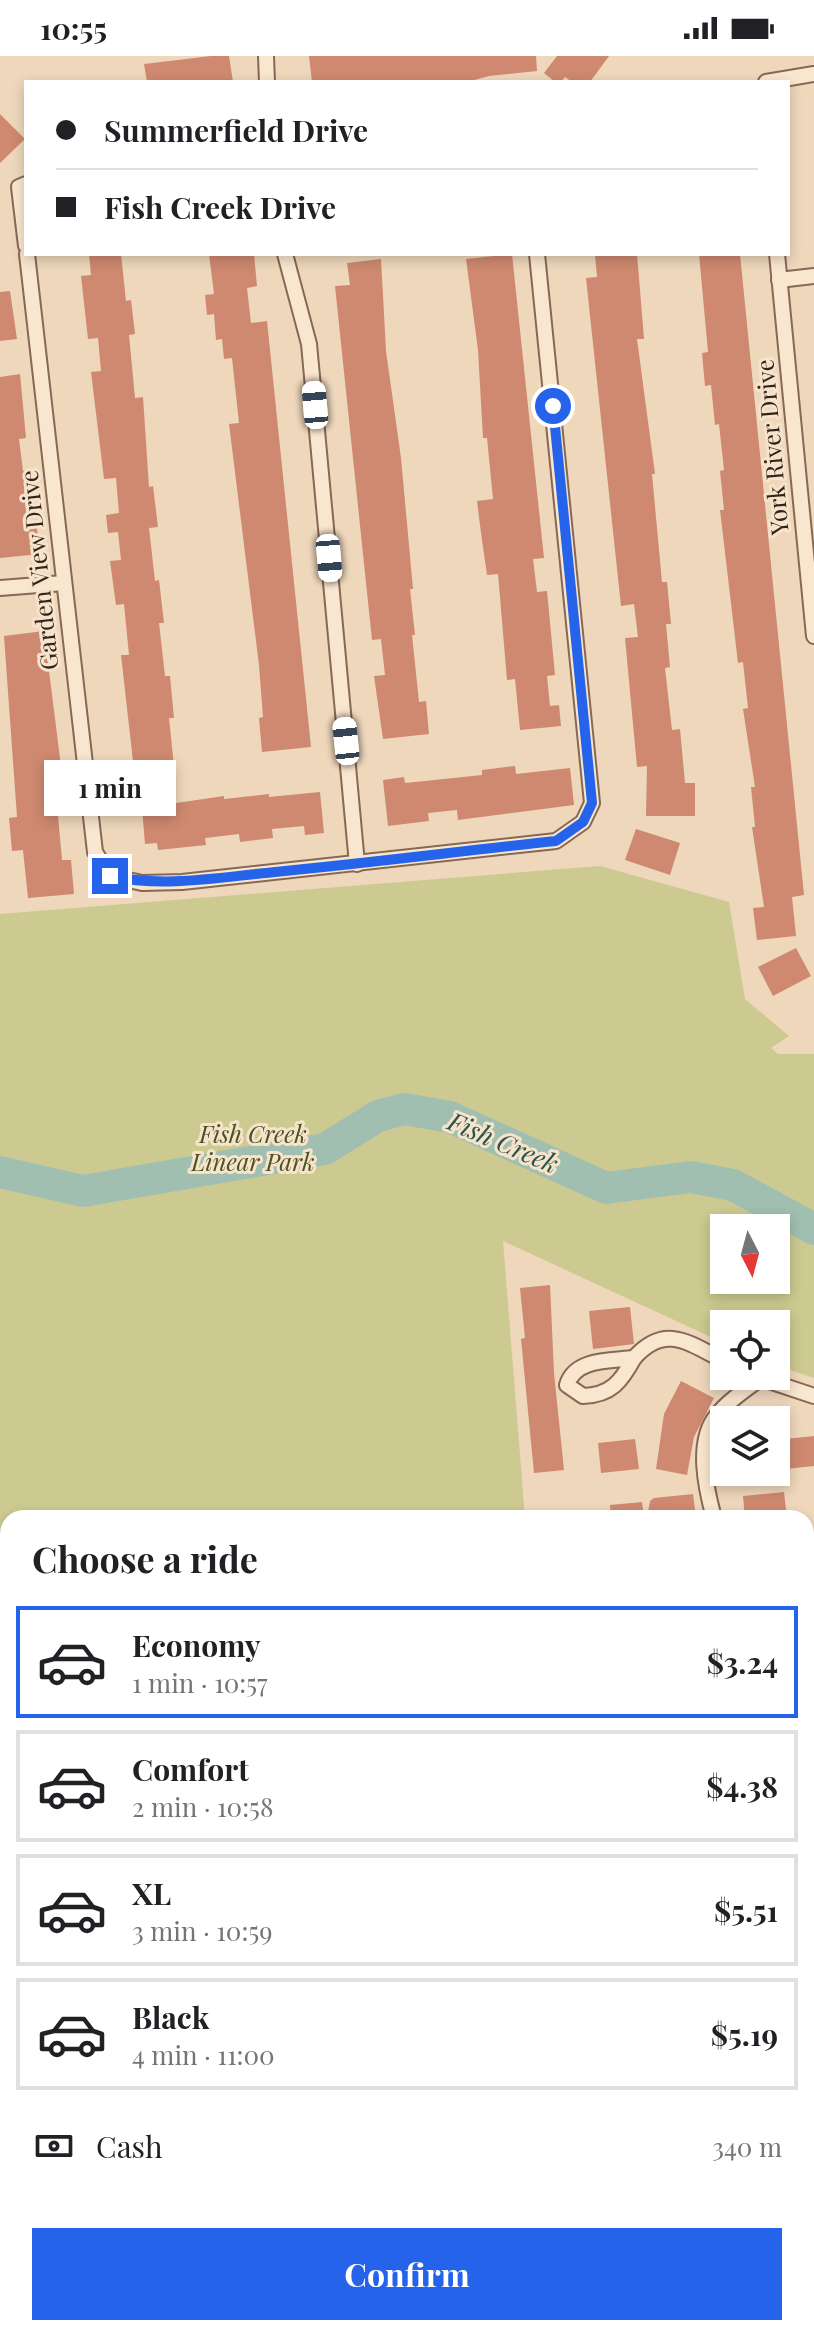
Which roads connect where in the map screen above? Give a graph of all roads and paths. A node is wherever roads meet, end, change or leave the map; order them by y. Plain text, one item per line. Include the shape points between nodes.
1 (266, 56) edge
2 (814, 74) edge
3 (267, 80) edge
4 (773, 80) edge
5 (23, 186) edge
6 (24, 206) edge
7 (27, 256) edge
8 (286, 256) edge
9 (537, 256) edge
10 (777, 256) edge
11 (814, 276) edge
12 (779, 280) junction
13 (64, 583) junction
14 (0, 588) edge
15 (814, 636) edge
16 (357, 864) junction
17 (710, 1354) edge
18 (634, 1358) dead end
19 (790, 1388) edge
20 (744, 1390) edge
21 (814, 1396) edge
22 (713, 1510) edge

1 - 3 street
2 - 4 street
5 - 6 street
7 - 13 street, Garden View Drive
8 - 16 street via 309,344
9 - 16 street via 592,803 583,822 556,841
10 - 12 street, York River Drive
11 - 12 street
12 - 15 street, York River Drive
13 - 14 street
13 - 16 street, Garden View Drive via 95,852 110,876 142,883 182,882
17 - 18 street via 666,1337 655,1339
19 - 21 street
20 - 22 street via 714,1418 706,1443

